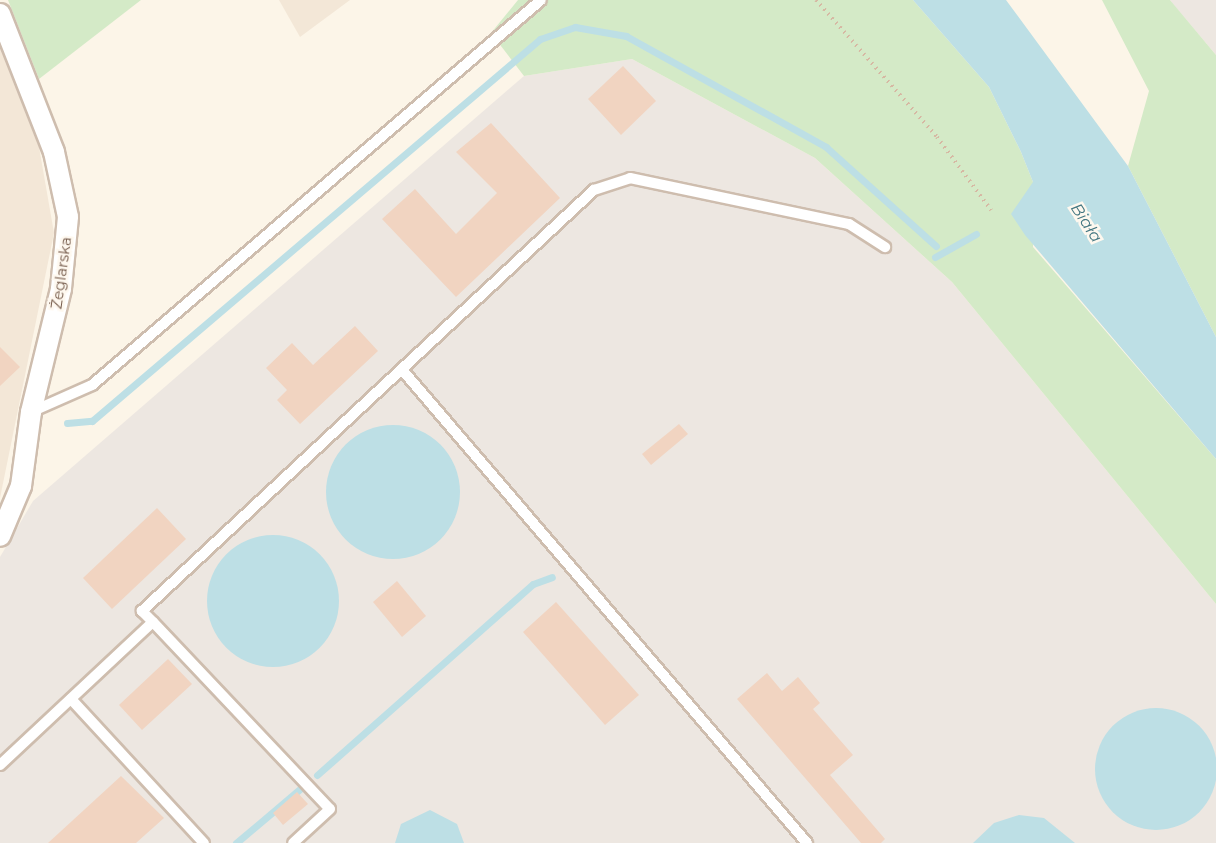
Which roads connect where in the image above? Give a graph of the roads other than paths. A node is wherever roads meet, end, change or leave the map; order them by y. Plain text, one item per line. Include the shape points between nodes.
1 (541, 0) edge
2 (0, 14) edge
3 (885, 247) dead end
4 (404, 372) junction
5 (31, 412) junction
6 (0, 536) edge
7 (153, 622) junction
8 (71, 699) junction
9 (0, 765) edge
10 (204, 843) edge
11 (293, 843) edge
12 (807, 843) edge

1 - 5 lane via 92,385
2 - 5 street, Żeglarska via 54,152 68,217 61,289
3 - 4 lane via 849,224 630,178 613,179 594,190
4 - 7 lane via 142,610
4 - 12 lane
5 - 6 street, Żeglarska via 16,508
7 - 8 lane
7 - 11 lane via 330,809
8 - 9 lane
8 - 10 lane

